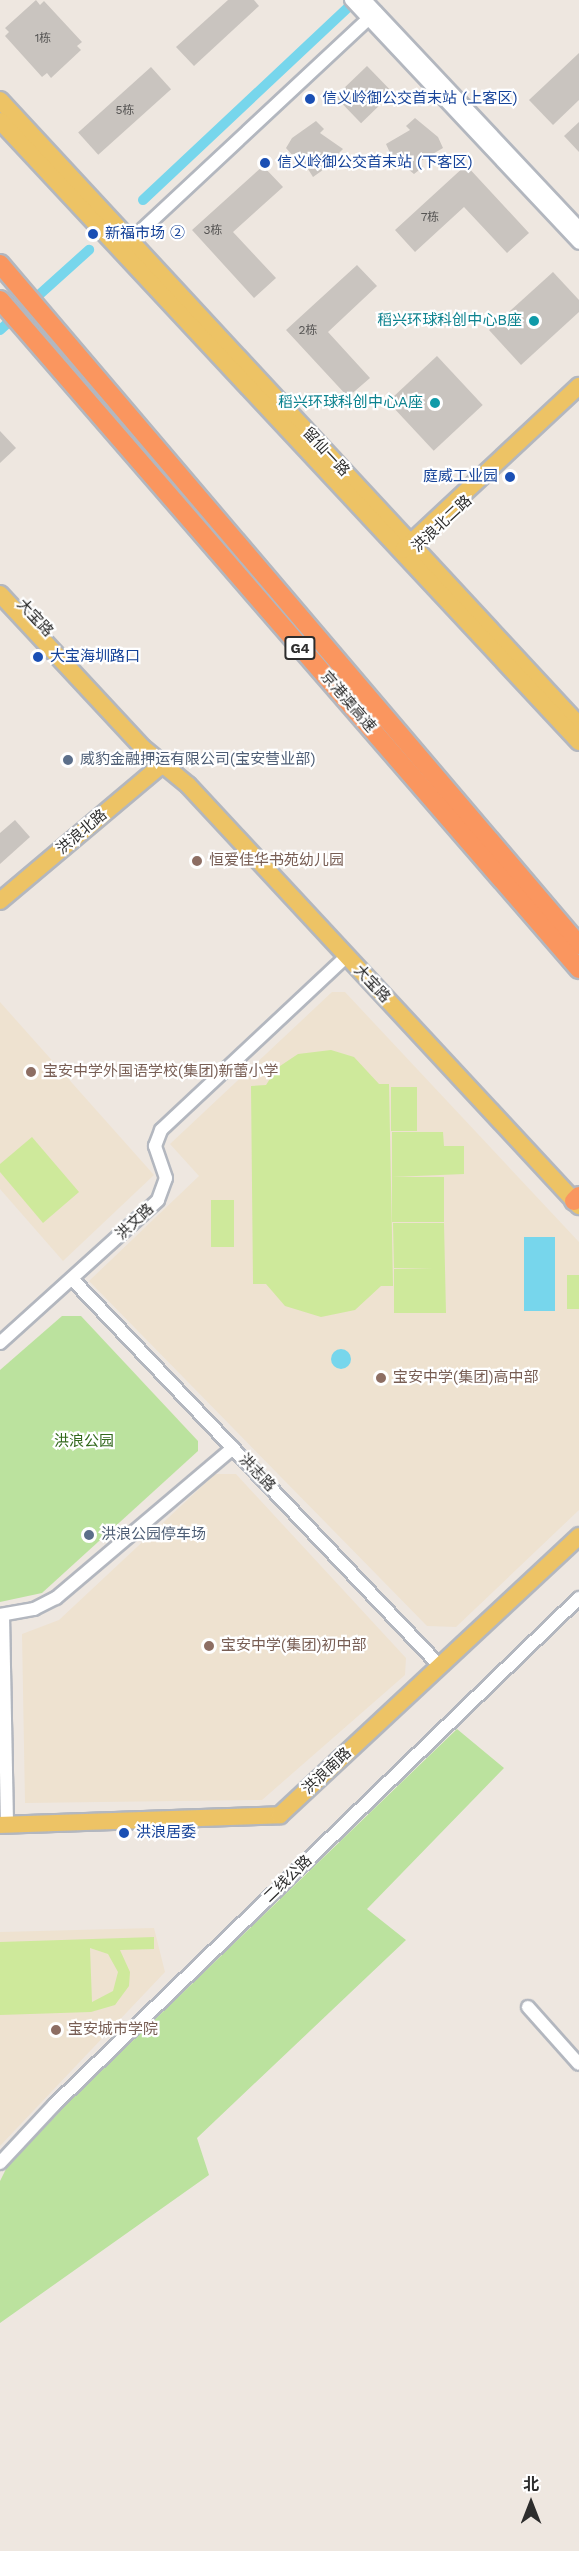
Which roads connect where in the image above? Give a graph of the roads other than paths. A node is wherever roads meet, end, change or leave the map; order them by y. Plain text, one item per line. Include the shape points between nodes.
1 (358, 2) edge
2 (372, 16) junction
3 (0, 100) edge
4 (0, 120) edge
5 (579, 228) edge
6 (130, 241) junction
7 (579, 243) edge
8 (0, 264) edge
9 (0, 300) edge
10 (579, 386) edge
11 (579, 397) edge
12 (387, 518) junction
13 (436, 519) junction
14 (410, 549) junction
15 (0, 581) edge
16 (0, 594) edge
17 (579, 725) edge
18 (579, 742) edge
19 (164, 763) junction
20 (539, 896) junction
21 (0, 901) edge
22 (579, 936) edge
23 (579, 945) edge
24 (347, 956) junction
25 (579, 969) edge
26 (577, 1201) edge
27 (73, 1280) junction
28 (0, 1343) edge
29 (233, 1448) junction
30 (579, 1536) edge
31 (579, 1598) edge
32 (1, 1615) edge
33 (440, 1666) junction
34 (3, 1825) edge
35 (528, 2007) dead end
36 (579, 2064) edge
37 (0, 2163) edge

1 - 2 street
2 - 5 street
2 - 6 street
2 - 7 street
3 - 6 main road, 留仙一路
4 - 14 main road, 留仙一路
6 - 12 main road, 留仙一路
8 - 20 highway, 京港澳高速 / G4
9 - 25 highway, 京港澳高速 / G4
10 - 13 main road, 洪浪北二路
11 - 14 main road, 洪浪北二路
12 - 13 main road via 415,530
12 - 14 main road, 留仙一路
13 - 14 main road, 洪浪北二路
14 - 17 main road, 留仙一路
14 - 18 main road, 留仙一路
15 - 19 main road, 大宝路 via 151,743
16 - 19 main road, 大宝路 via 143,748
19 - 21 main road, 洪浪北路
19 - 24 main road, 大宝路
20 - 22 highway, 京港澳高速 / G4
20 - 23 highway, 京港澳高速 / G4
24 - 26 main road, 大宝路
24 - 27 street, 洪文路 via 161,1130 155,1146 166,1178 163,1193
27 - 28 street, 洪文路
27 - 29 street, 洪志路
29 - 32 street via 71,1587 34,1609
29 - 33 street, 洪志路
30 - 33 main road, 洪浪南路
31 - 37 street, 二线公路 via 54,2105
32 - 34 street
33 - 34 main road, 洪浪南路 via 280,1815
35 - 36 street

